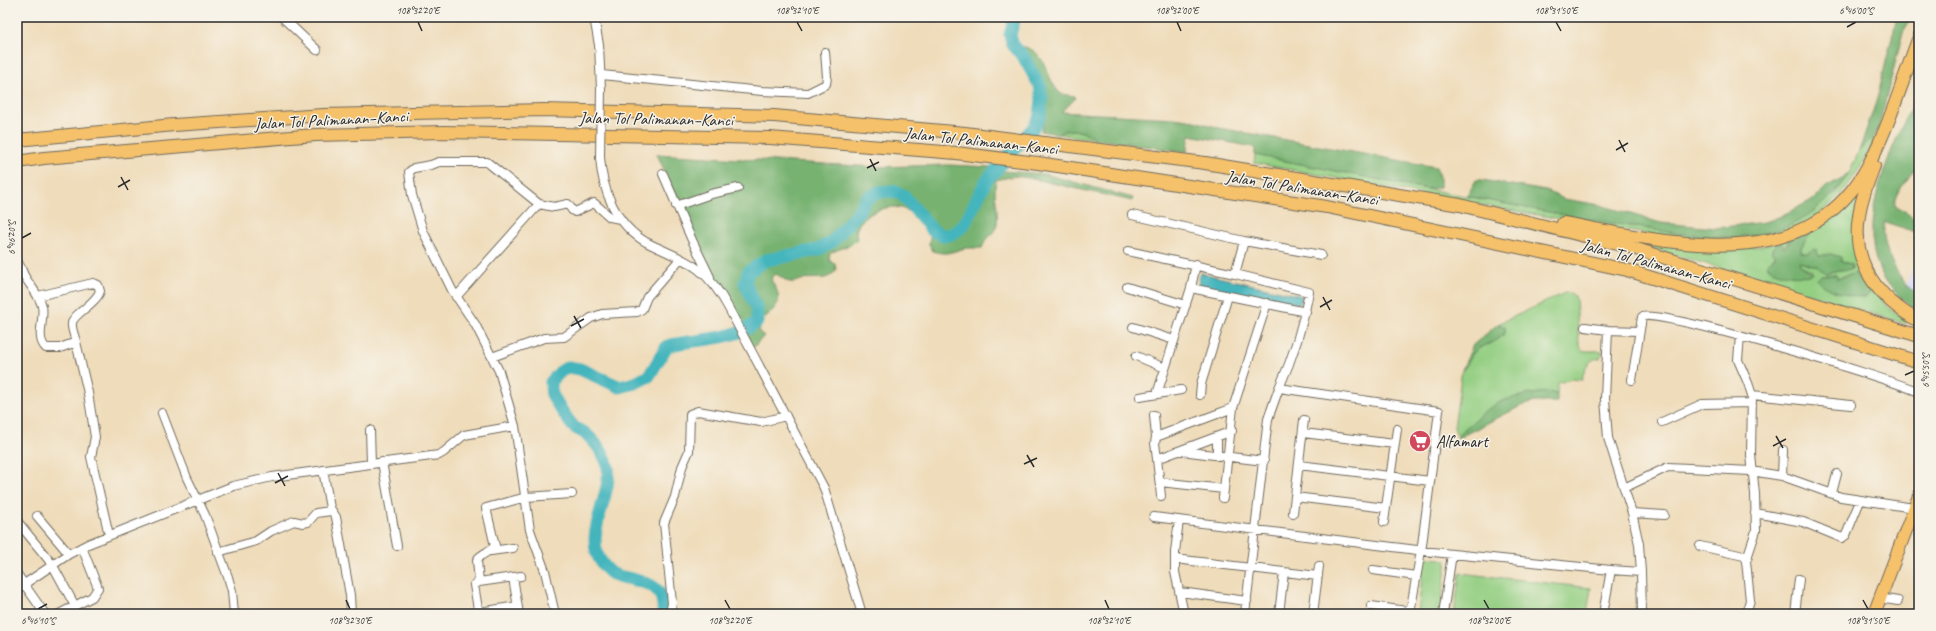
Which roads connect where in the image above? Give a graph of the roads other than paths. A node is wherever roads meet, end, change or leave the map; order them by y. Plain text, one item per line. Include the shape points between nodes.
1 (282, 17) edge
2 (594, 17) edge
3 (1919, 37) edge
4 (317, 50) dead end
5 (825, 52) dead end
6 (1919, 57) edge
7 (602, 75) junction
8 (17, 140) edge
9 (17, 162) edge
10 (663, 174) dead end
11 (738, 188) dead end
12 (539, 204) junction
13 (1460, 205) junction
14 (676, 206) junction
15 (1132, 215) dead end
16 (620, 219) junction
17 (1244, 241) junction
18 (1128, 251) dead end
19 (1321, 254) dead end
20 (680, 259) junction
21 (17, 261) edge
22 (1196, 264) junction
23 (1235, 274) junction
24 (714, 284) junction
25 (1127, 287) dead end
26 (1191, 288) junction
27 (38, 296) junction
28 (1228, 296) junction
29 (456, 297) junction
30 (1266, 303) junction
31 (1186, 305) junction
32 (1306, 310) junction
33 (1919, 321) edge
34 (1133, 327) dead end
35 (1585, 327) dead end
36 (1608, 330) junction
37 (1639, 331) junction
38 (1740, 336) junction
39 (1919, 336) edge
40 (1174, 340) junction
41 (76, 342) junction
42 (1136, 356) dead end
43 (492, 357) junction
44 (1919, 362) edge
45 (1166, 368) junction
46 (1632, 380) dead end
47 (1279, 388) junction
48 (1181, 390) dead end
49 (1919, 392) edge
50 (1157, 394) junction
51 (1200, 395) dead end
52 (1140, 397) dead end
53 (1752, 399) junction
54 (1851, 404) dead end
55 (1234, 408) junction
56 (162, 413) dead end
57 (1154, 415) dead end
58 (786, 416) junction
59 (1304, 420) dead end
60 (1662, 422) dead end
61 (516, 426) junction
62 (1397, 429) dead end
63 (370, 430) dead end
64 (1232, 431) junction
65 (1303, 433) junction
66 (1156, 437) junction
67 (1217, 437) junction
68 (1395, 444) junction
69 (1783, 450) dead end
70 (1180, 451) junction
71 (1218, 456) junction
72 (1229, 457) junction
73 (1157, 459) junction
74 (1264, 461) junction
75 (382, 462) junction
76 (371, 463) junction
77 (1299, 465) junction
78 (323, 470) junction
79 (1751, 471) junction
80 (1837, 474) dead end
81 (1391, 476) junction
82 (1782, 476) junction
83 (1430, 481) junction
84 (1160, 482) junction
85 (1624, 488) junction
86 (1224, 489) junction
87 (1832, 493) junction
88 (572, 494) dead end
89 (1161, 496) dead end
90 (1919, 496) edge
91 (526, 497) junction
92 (1295, 497) junction
93 (1223, 498) dead end
94 (197, 499) junction
95 (1860, 501) junction
96 (1386, 508) junction
97 (1914, 508) junction
98 (331, 512) junction
99 (1294, 513) dead end
100 (1632, 513) junction
101 (1755, 513) junction
102 (1664, 515) dead end
103 (37, 516) dead end
104 (1154, 517) dead end
105 (1178, 520) junction
106 (17, 521) edge
107 (1384, 522) dead end
108 (1255, 530) junction
109 (109, 535) junction
110 (397, 546) dead end
111 (1700, 546) dead end
112 (82, 547) junction
113 (513, 548) dead end
114 (1420, 550) junction
115 (491, 551) junction
116 (218, 552) junction
117 (69, 554) junction
118 (1452, 554) junction
119 (1748, 557) junction
120 (1175, 559) junction
121 (52, 564) junction
122 (1319, 566) dead end
123 (1251, 568) junction
124 (1373, 570) dead end
125 (1611, 570) junction
126 (1284, 572) junction
127 (1641, 572) junction
128 (17, 574) edge
129 (1318, 576) junction
130 (1416, 576) junction
131 (1799, 578) dead end
132 (479, 582) junction
133 (24, 584) junction
134 (17, 589) edge
135 (1180, 592) junction
136 (1879, 598) junction
137 (1247, 601) junction
138 (1898, 601) dead end
139 (76, 606) junction
140 (1371, 606) dead end
141 (518, 610) edge
142 (45, 614) edge
143 (59, 614) edge
144 (234, 614) edge
145 (351, 614) edge
146 (555, 614) edge
147 (670, 614) edge
148 (862, 614) edge
149 (1184, 614) edge
150 (1245, 614) edge
151 (1279, 614) edge
152 (1313, 614) edge
153 (1443, 614) edge
154 (1603, 614) edge
155 (1642, 614) edge
156 (1746, 614) edge
157 (1795, 614) edge
158 (1874, 614) edge

1 - 4 street
2 - 7 street
3 - 13 highway via 1880,139 1855,186 1837,205 1795,232 1750,244 1691,244
5 - 7 street via 826,84 808,93 762,91
6 - 33 highway via 1866,188 1858,216 1861,258 1873,282 1882,294
7 - 16 street, bridge via 600,157 603,182
8 - 13 highway, Jalan Tol Palimanan–Kanci via 166,125 323,115 543,110 774,116 991,136 1205,163
9 - 44 highway, Jalan Tol Palimanan–Kanci via 314,136 444,132 770,138 956,153 1327,207 1627,270
10 - 14 street
11 - 14 street
12 - 16 street via 558,207 568,204 575,212 594,203 610,217
12 - 29 street
12 - 29 street via 487,162 439,162 410,170 408,174 412,195 423,231
13 - 39 highway, Jalan Tol Palimanan–Kanci via 1633,248
14 - 24 street
15 - 17 street
16 - 20 street via 645,241
17 - 19 street
17 - 23 street
18 - 22 street
20 - 24 street via 696,268
20 - 43 street via 637,312 602,314 591,318 564,337 544,338
21 - 27 street
22 - 23 street
22 - 26 street
23 - 32 street via 1309,292
24 - 58 street
25 - 31 street
26 - 28 street
26 - 31 street
27 - 41 street via 43,308 41,336 45,347 60,348
27 - 41 street via 93,283 98,285 99,295 72,323
28 - 30 street
28 - 51 street via 1201,384
29 - 43 street via 475,324
30 - 32 street
30 - 55 street
31 - 40 street
32 - 47 street
34 - 40 street
35 - 36 street
36 - 37 street
36 - 85 street via 1606,412 1609,440
37 - 38 street via 1642,316 1654,315
37 - 46 street
38 - 49 street
38 - 53 street via 1738,360
40 - 45 street
41 - 109 street via 95,437 91,457
42 - 45 street
43 - 61 street via 499,371
45 - 50 street
47 - 74 street via 1268,419
47 - 83 street via 1439,411
48 - 50 street
50 - 52 street
53 - 54 street
53 - 60 street via 1702,404
53 - 79 street
55 - 64 street
55 - 66 street
56 - 94 street
57 - 66 street
58 - 147 street via 761,422 698,411 690,414 689,451 664,523 672,603
58 - 148 street via 824,488
59 - 65 street
61 - 75 street via 464,435 439,455
61 - 91 street
62 - 68 street
63 - 76 street
64 - 67 street
64 - 72 street
65 - 68 street
65 - 77 street
66 - 73 street
67 - 70 street
67 - 71 street
68 - 81 street
69 - 82 street
70 - 71 street
70 - 73 street
71 - 72 street
72 - 74 street
72 - 86 street
73 - 84 street
74 - 108 street
75 - 76 street
75 - 110 street
76 - 78 street
77 - 81 street
77 - 92 street
78 - 94 street via 272,477 233,486
78 - 98 street
79 - 82 street
79 - 85 street via 1668,467
79 - 101 street
80 - 87 street
81 - 83 street
81 - 96 street
82 - 87 street
83 - 114 street
84 - 86 street
84 - 89 street
85 - 100 street
86 - 93 street
87 - 95 street
88 - 91 street
90 - 97 highway
91 - 115 street via 486,508 495,546
91 - 146 street via 530,530 545,571
92 - 96 street
92 - 99 street
94 - 109 street
94 - 116 street
95 - 97 street
95 - 101 street via 1846,535 1842,538 1803,522
96 - 107 street
97 - 136 highway
98 - 116 street via 316,513 308,522 294,521 256,541
98 - 145 street via 336,517
100 - 102 street
100 - 127 street via 1639,544
101 - 119 street via 1756,531
103 - 117 street
104 - 105 street
105 - 108 street
105 - 120 street
106 - 121 street
108 - 114 street
108 - 123 street
109 - 112 street
111 - 119 street
112 - 117 street
112 - 139 street via 98,588 92,597
113 - 115 street
114 - 118 street
114 - 130 street
115 - 132 street via 481,554 476,560
116 - 144 street via 232,591
117 - 121 street
118 - 125 street
118 - 153 street
119 - 156 street via 1746,569 1750,600
120 - 123 street
120 - 135 street
121 - 133 street
121 - 139 street
122 - 129 street
123 - 126 street
123 - 137 street
124 - 130 street
125 - 127 street
125 - 154 street
126 - 129 street
126 - 151 street
127 - 155 street
128 - 133 street
129 - 152 street
130 - 140 street via 1410,610
131 - 157 street
132 - 141 street via 474,585 479,611
132 - 141 street via 517,576
133 - 134 street
133 - 142 street
135 - 137 street
135 - 149 street
136 - 138 street
136 - 158 highway
137 - 150 street
139 - 143 street

